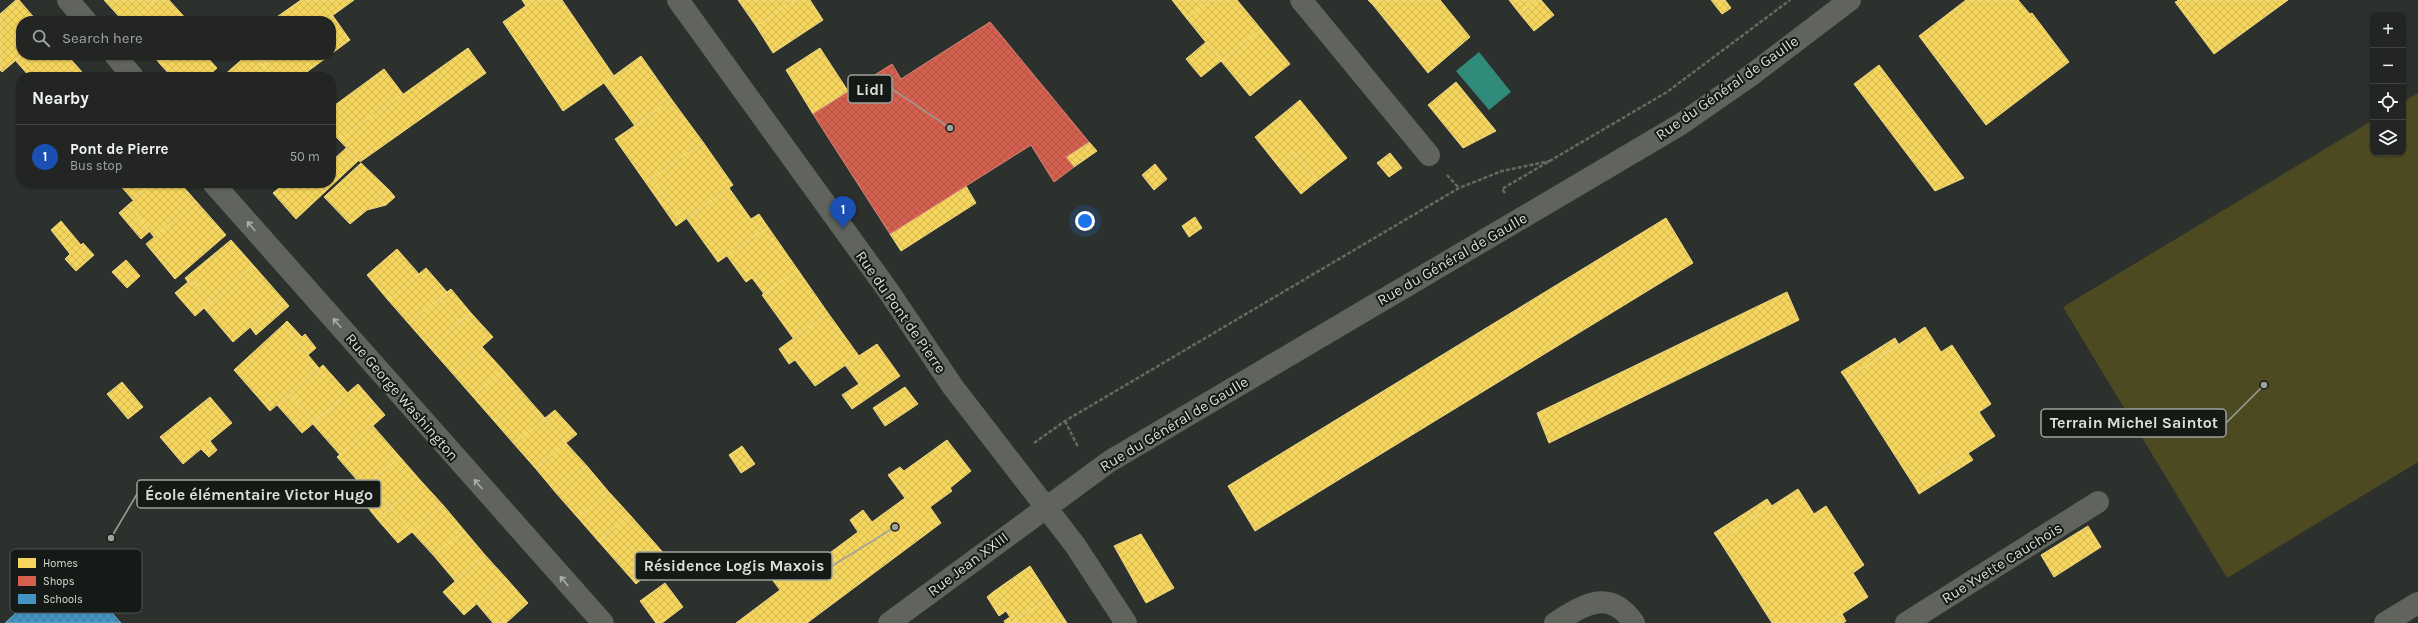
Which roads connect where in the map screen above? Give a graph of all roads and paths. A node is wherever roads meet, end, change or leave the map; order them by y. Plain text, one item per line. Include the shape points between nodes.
1 (68, 0) edge
2 (678, 0) edge
3 (1301, 0) edge
4 (1790, 0) edge
5 (1850, 0) edge
6 (82, 16) edge
7 (120, 60) edge
8 (129, 72) edge
9 (1429, 155) dead end
10 (217, 188) edge
11 (1011, 460) junction
12 (2098, 502) dead end
13 (1047, 506) junction
14 (2418, 602) edge
15 (597, 619) edge
16 (889, 623) edge
17 (1126, 623) edge
18 (1555, 623) edge
19 (1634, 623) edge
20 (1906, 623) edge
21 (2385, 623) edge

1 - 6 street
2 - 11 street, Rue du Pont de Pierre via 891,295 953,386
3 - 9 street
4 - 11 path via 1667,92 1550,160 1502,171 1459,188 1065,421
5 - 13 street, Rue du Général de Gaulle via 1750,76 1681,124 1110,461
7 - 8 street
15 -> 10 street, Rue George Washington
11 - 13 street, Rue du Pont de Pierre
12 - 20 street, Rue Yvette Cauchois
13 - 16 street, Rue Jean XXIII
13 - 17 street, Rue du Pont de Pierre
14 - 21 street
18 - 19 street via 1594,602 1606,602 1626,612

